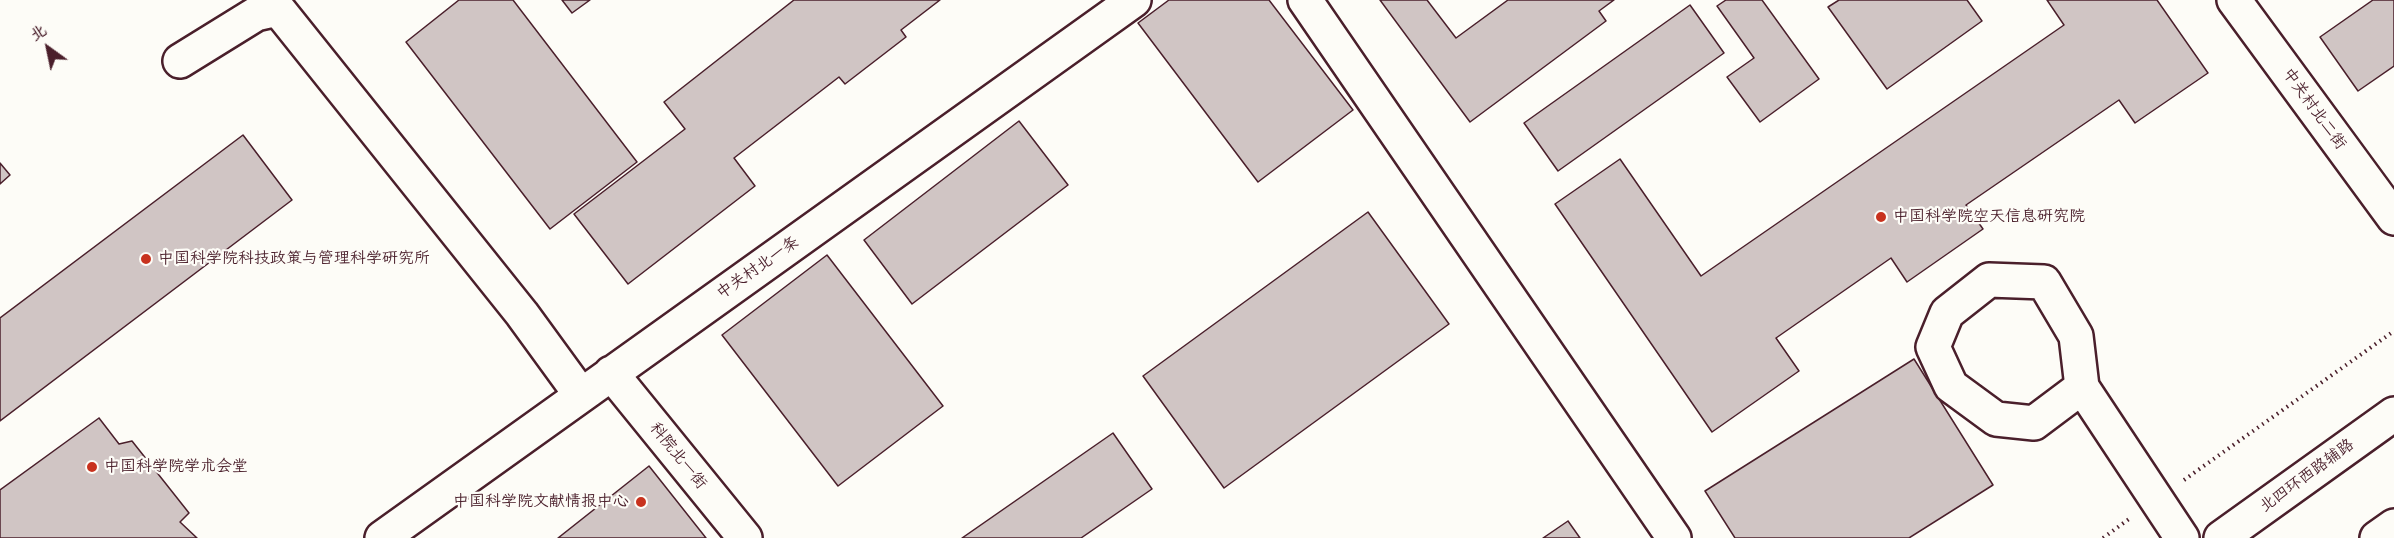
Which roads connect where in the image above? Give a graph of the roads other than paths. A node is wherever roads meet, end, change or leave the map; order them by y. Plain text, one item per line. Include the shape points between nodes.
1 (1134, 0) edge
2 (1305, 0) edge
3 (2234, 0) edge
4 (180, 61) dead end
5 (2394, 218) edge
6 (611, 373) junction
7 (2082, 387) junction
8 (581, 394) junction
9 (2394, 414) edge
10 (2394, 526) edge
11 (382, 538) edge
12 (745, 538) edge
13 (1674, 538) edge
14 (2182, 538) edge
15 (2221, 538) edge
16 (2377, 538) edge

1 - 6 main road, 中关村北一条
2 - 13 main road
3 - 5 main road, 中关村北二街
4 - 8 main road via 256,14 278,9 522,314
6 - 8 main road, 中关村北一条
6 - 12 main road, 科院北一街
7 - 7 main road via 2076,336 2044,282 1989,280 1947,313 1933,347 1951,386 1996,419 2034,423
7 - 14 main road
8 - 11 main road, 中关村北一条
9 - 15 main road, 北四环西路辅路
10 - 16 main road

